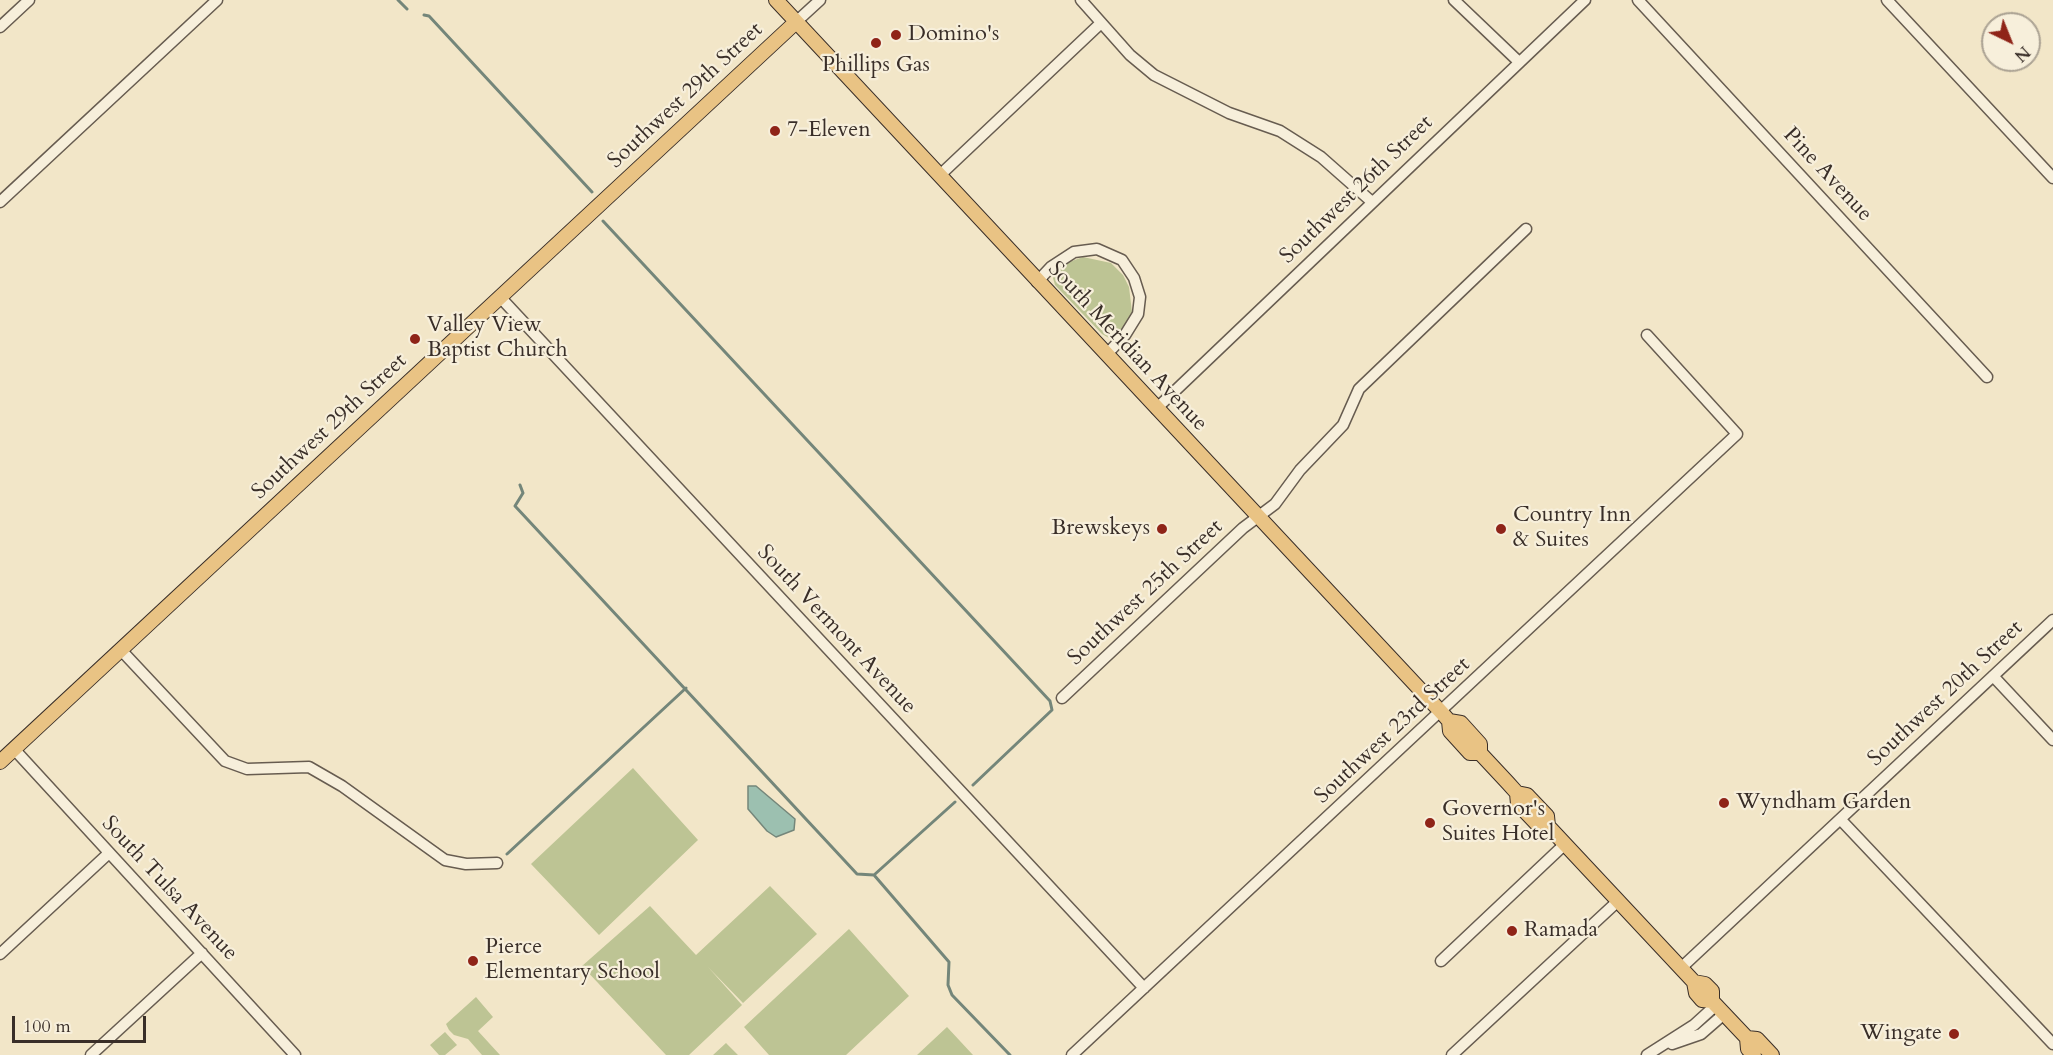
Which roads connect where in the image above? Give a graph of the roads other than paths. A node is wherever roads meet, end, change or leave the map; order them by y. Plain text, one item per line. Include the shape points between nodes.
1 (29, 0) edge
2 (217, 0) edge
3 (776, 0) edge
4 (820, 0) edge
5 (1081, 0) edge
6 (1454, 0) edge
7 (1585, 0) edge
8 (1638, 0) edge
9 (1887, 0) edge
10 (796, 22) junction
11 (1101, 23) junction
12 (0, 27) edge
13 (1519, 62) junction
14 (939, 177) junction
15 (2053, 178) edge
16 (0, 202) edge
17 (1372, 202) junction
18 (1526, 229) dead end
19 (1037, 282) junction
20 (500, 297) junction
21 (1647, 335) dead end
22 (1106, 355) junction
23 (1987, 377) dead end
24 (1156, 409) junction
25 (1258, 516) junction
26 (2053, 620) edge
27 (121, 650) junction
28 (1993, 676) junction
29 (1062, 698) dead end
30 (1445, 717) junction
31 (2053, 740) edge
32 (14, 749) junction
33 (0, 762) edge
34 (1841, 820) junction
35 (1564, 844) junction
36 (109, 854) junction
37 (490, 866) dead end
38 (1618, 901) junction
39 (202, 953) junction
40 (0, 954) edge
41 (1441, 961) dead end
42 (1681, 968) junction
43 (1144, 987) junction
44 (1717, 1007) junction
45 (1747, 1038) junction
46 (2053, 1044) edge
47 (292, 1054) edge
48 (91, 1055) edge
49 (1072, 1055) edge
50 (1452, 1055) edge
51 (1647, 1055) edge
52 (1754, 1055) edge
53 (1772, 1055) edge

1 - 12 street
2 - 16 street
3 - 10 main road, South Meridian Avenue
4 - 10 street, Southwest 29th Street
5 - 11 street
6 - 13 street
7 - 13 street, Southwest 26th Street
8 - 23 street, Pine Avenue
9 - 15 street
10 - 14 main road, South Meridian Avenue
10 - 20 main road, Southwest 29th Street
11 - 14 street
11 - 17 street via 1154,75 1229,113 1287,135 1329,163
13 - 17 street, Southwest 26th Street
14 - 19 main road, South Meridian Avenue
17 - 24 street, Southwest 26th Street
18 - 25 street, Southwest 25th Street via 1359,389 1343,425 1300,470 1275,504
19 - 22 main road, South Meridian Avenue
19 - 22 street via 1074,252 1097,249 1122,261 1134,278 1140,297 1137,314 1125,335
20 - 27 main road, Southwest 29th Street
20 - 43 street, South Vermont Avenue
21 - 30 street, Southwest 23rd Street via 1737,434
22 - 24 main road, South Meridian Avenue
24 - 25 main road, South Meridian Avenue
25 - 29 street, Southwest 25th Street
25 - 30 main road, South Meridian Avenue
26 - 28 street, Southwest 20th Street
27 - 32 main road, Southwest 29th Street
27 - 37 street via 225,761 247,769 299,765 316,770 433,854 445,860
28 - 31 street
28 - 34 street, Southwest 20th Street
30 - 35 main road, South Meridian Avenue via 1461,723 1480,744 1480,753 1517,794 1527,795 1547,816 1548,826
30 - 43 street, Southwest 23rd Street
32 - 33 main road, Southwest 29th Street
32 - 36 street, South Tulsa Avenue
34 - 42 street, Southwest 20th Street
34 - 46 street
35 - 38 main road, South Meridian Avenue
35 - 41 street
36 - 39 street, South Tulsa Avenue
36 - 40 street
38 - 42 main road, South Meridian Avenue
38 - 50 street
39 - 47 street, South Tulsa Avenue
39 - 48 street
42 - 44 main road, South Meridian Avenue via 1694,982 1705,984 1712,991
43 - 49 street, Southwest 23rd Street
44 - 45 main road, South Meridian Avenue
44 - 51 street
45 - 52 main road, South Meridian Avenue via 1748,1049
45 - 53 main road, South Meridian Avenue via 1757,1039

